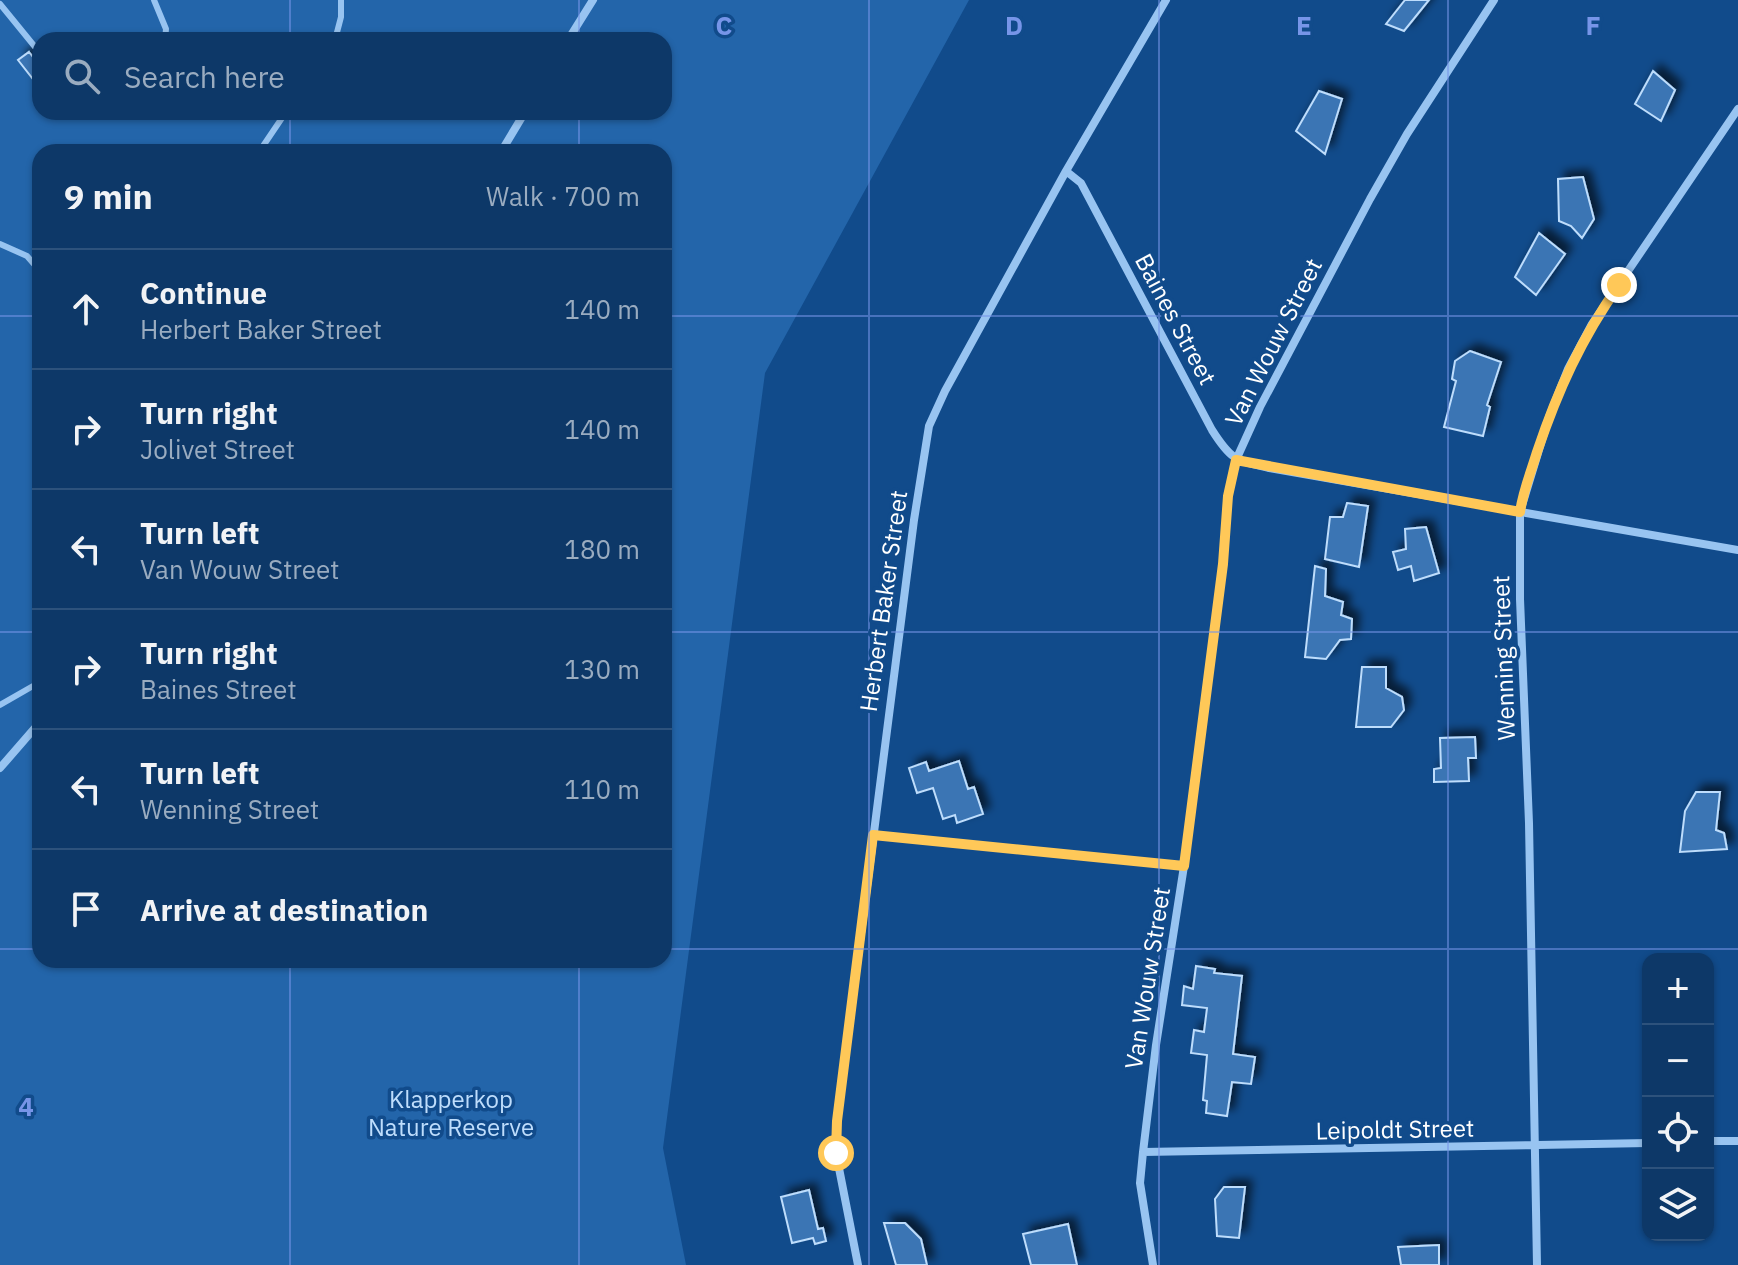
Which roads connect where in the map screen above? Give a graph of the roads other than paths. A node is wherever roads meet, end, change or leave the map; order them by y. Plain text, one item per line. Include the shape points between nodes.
1 (154, 0) edge
2 (341, 0) edge
3 (593, 0) edge
4 (1166, 0) edge
5 (1494, 0) edge
6 (0, 4) edge
7 (166, 32) edge
8 (337, 32) edge
9 (573, 32) edge
10 (32, 43) edge
11 (1738, 109) edge
12 (281, 120) edge
13 (520, 120) edge
14 (264, 144) edge
15 (506, 144) edge
16 (1066, 171) junction
17 (0, 244) edge
18 (32, 262) edge
19 (1236, 460) junction
20 (1520, 512) junction
21 (1738, 550) edge
22 (32, 687) edge
23 (0, 705) edge
24 (32, 731) edge
25 (0, 768) edge
26 (873, 835) junction
27 (1184, 866) junction
28 (1714, 1141) edge
29 (1738, 1141) edge
30 (1642, 1143) edge
31 (1534, 1146) junction
32 (1143, 1152) junction
33 (858, 1265) edge
34 (1153, 1265) edge
35 (1537, 1265) edge

1 - 7 lane
2 - 8 lane
3 - 9 street
4 - 16 street, Herbert Baker Street
5 - 19 street, Van Wouw Street via 1370,199
6 - 10 lane
11 - 20 street, Wenning Street via 1592,324 1549,417
12 - 14 lane
13 - 15 street
16 - 19 street, Baines Street via 1081,183 1212,430
16 - 26 street, Herbert Baker Street via 929,426
17 - 18 lane
19 - 20 street
19 - 27 street, Van Wouw Street
20 - 21 street
20 - 31 street, Wenning Street
22 - 23 lane
24 - 25 street
26 - 27 street
26 - 33 street, Herbert Baker Street via 837,1121 836,1153
27 - 32 street, Van Wouw Street
28 - 29 street
30 - 31 street, Leipoldt Street
31 - 32 street, Leipoldt Street
31 - 35 street, Wenning Street
32 - 34 street, Van Wouw Street via 1140,1183

